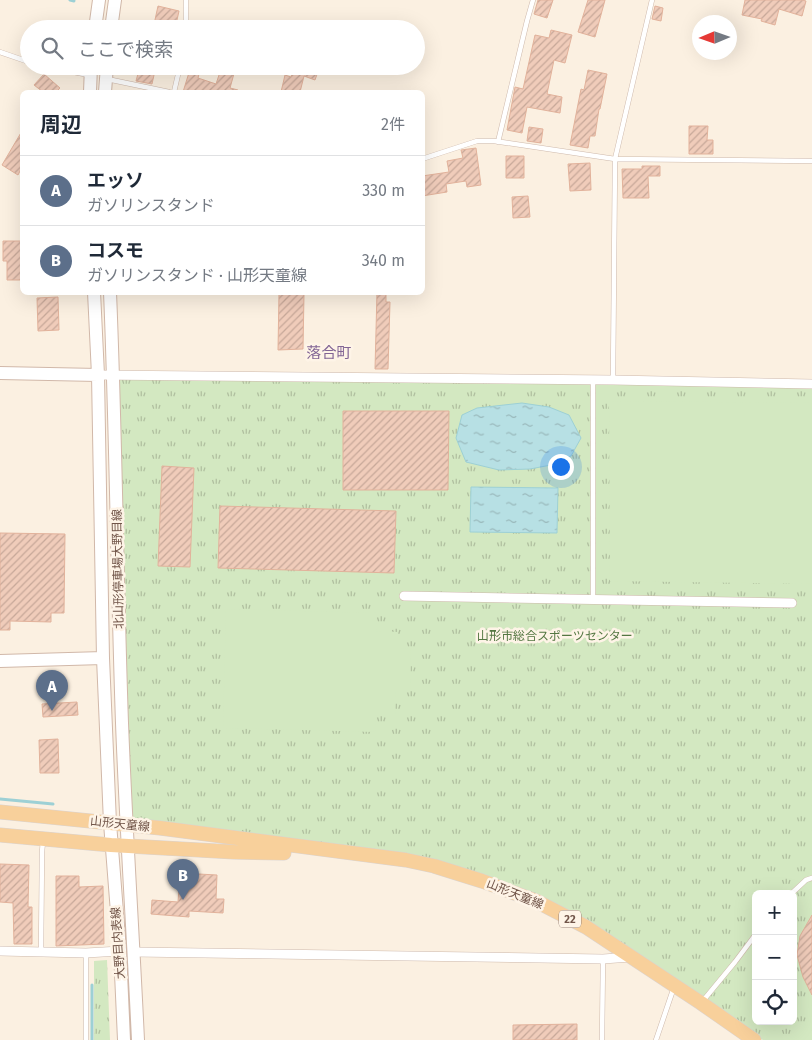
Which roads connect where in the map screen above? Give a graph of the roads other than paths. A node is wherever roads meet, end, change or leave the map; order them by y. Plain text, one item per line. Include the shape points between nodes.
1 (99, 0) edge
2 (115, 0) edge
3 (186, 0) edge
4 (533, 0) edge
5 (652, 0) edge
6 (96, 20) edge
7 (112, 20) edge
8 (186, 20) edge
9 (0, 52) edge
10 (20, 59) edge
11 (91, 75) edge
12 (106, 75) edge
13 (113, 75) edge
14 (178, 75) edge
15 (90, 90) edge
16 (105, 90) edge
17 (162, 90) edge
18 (174, 90) edge
19 (498, 142) junction
20 (425, 158) edge
21 (615, 159) junction
22 (812, 161) edge
23 (94, 295) edge
24 (110, 295) edge
25 (0, 373) edge
26 (98, 375) junction
27 (114, 375) junction
28 (593, 380) junction
29 (613, 380) junction
30 (812, 384) edge
31 (404, 596) dead end
32 (593, 600) junction
33 (792, 603) dead end
34 (103, 658) junction
35 (0, 661) edge
36 (0, 812) edge
37 (110, 823) junction
38 (127, 825) junction
39 (0, 835) edge
40 (43, 839) junction
41 (111, 845) junction
42 (127, 846) junction
43 (359, 855) junction
44 (812, 878) edge
45 (795, 890) edge
46 (755, 935) edge
47 (0, 952) edge
48 (40, 952) junction
49 (120, 952) junction
50 (134, 952) junction
51 (86, 953) junction
52 (631, 957) junction
53 (603, 958) junction
54 (674, 986) junction
55 (701, 1003) junction
56 (86, 1040) edge
57 (124, 1040) edge
58 (138, 1040) edge
59 (602, 1040) edge
60 (656, 1040) edge
61 (754, 1040) edge

1 - 6 main road
2 - 7 main road
3 - 8 lane
4 - 19 lane
5 - 21 lane
9 - 10 lane
11 - 15 main road
12 - 16 main road
13 - 17 lane
14 - 18 lane
19 - 20 lane via 477,141
19 - 21 lane
21 - 22 lane
21 - 29 lane
23 - 26 main road, 北山形停車場大野目線
24 - 27 main road, 北山形停車場大野目線
25 - 26 main road
26 - 27 street
26 - 34 main road, 北山形停車場大野目線
27 - 28 street
27 - 38 main road, 北山形停車場大野目線
28 - 29 street
28 - 32 lane
29 - 30 street
31 - 32 street
32 - 33 street
34 - 35 main road
34 - 37 main road, 北山形停車場大野目線
36 - 37 main road, 山形天童線 / 22
37 - 38 main road, 山形天童線 / 22
37 - 41 main road, 北山形停車場大野目線
38 - 42 main road, 北山形停車場大野目線
38 - 43 main road, 山形天童線 / 22
39 - 40 main road, 山形天童線 / 22
40 - 41 main road, 山形天童線 / 22
40 - 48 lane
41 - 42 main road, 山形天童線 / 22
41 - 49 main road, 大野目内表線
42 - 43 main road, 山形天童線 / 22
42 - 50 main road, 大野目内表線
43 - 52 main road, 山形天童線 / 22 via 425,864 482,881 536,902 586,927
44 - 45 lane
46 - 55 lane
47 - 48 street
48 - 51 street
49 - 51 street
49 - 57 main road, 大野目内表線
50 - 53 street
50 - 58 main road, 大野目内表線
51 - 56 lane
52 - 53 street
52 - 54 main road, 山形天童線 / 22
53 - 59 lane
54 - 55 main road, 山形天童線 / 22
54 - 60 lane
55 - 61 main road, 山形天童線 / 22

